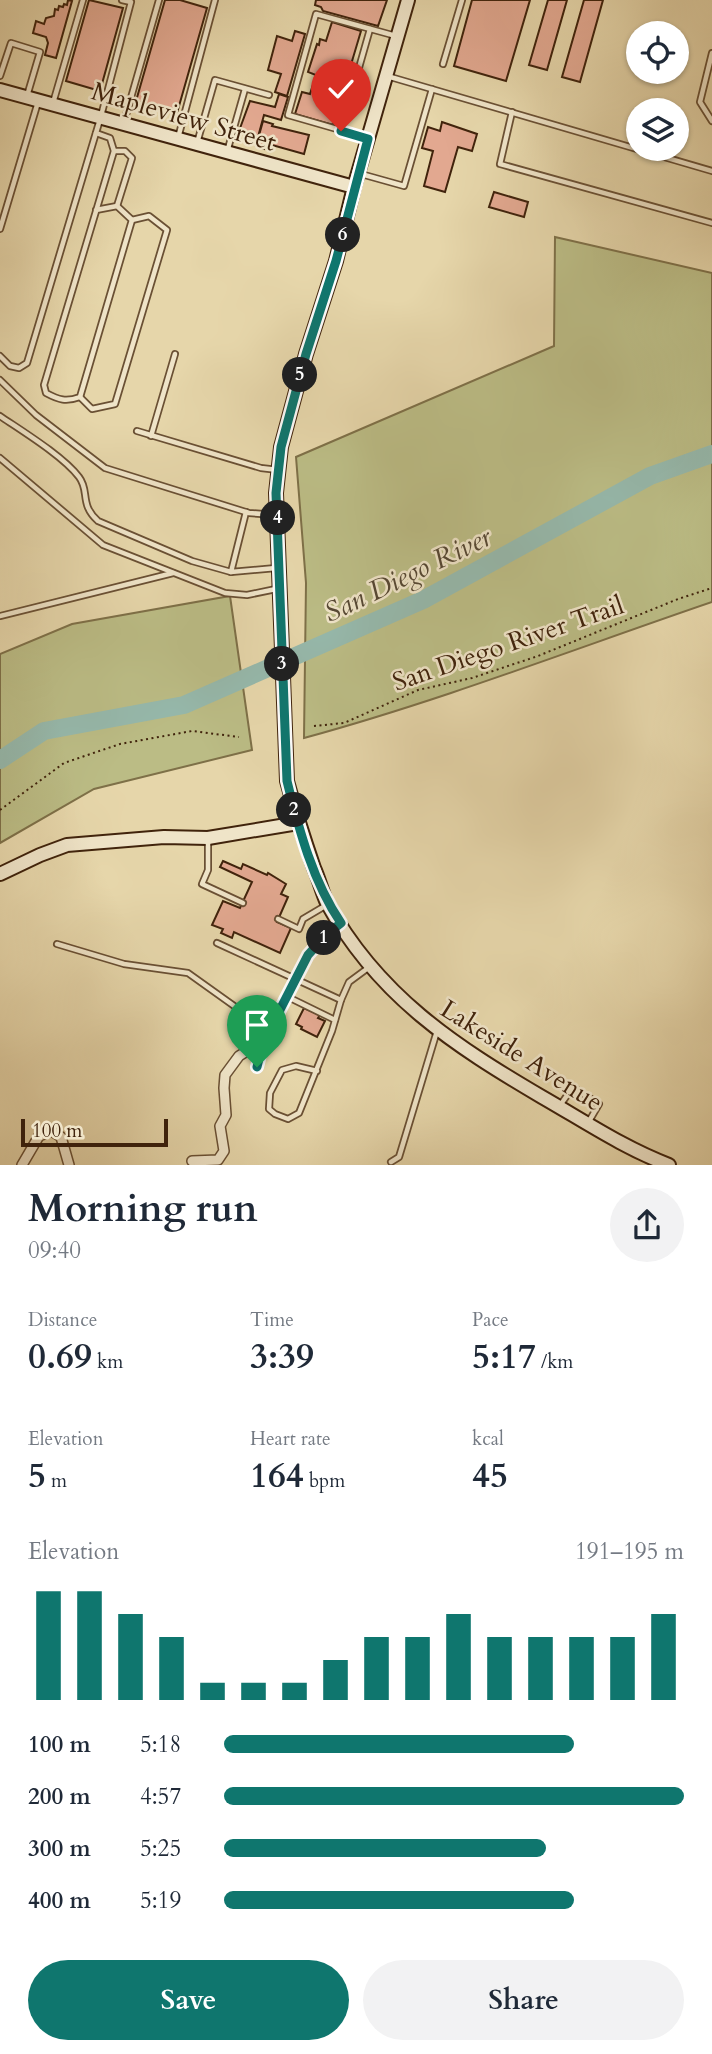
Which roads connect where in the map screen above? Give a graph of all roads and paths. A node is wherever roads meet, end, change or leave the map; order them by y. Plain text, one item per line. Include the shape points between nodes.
1 (83, 0) edge
2 (122, 0) edge
3 (159, 0) edge
4 (215, 0) edge
5 (408, 0) edge
6 (462, 0) edge
7 (370, 29) junction
8 (398, 37) junction
9 (712, 53) edge
10 (443, 64) dead end
11 (0, 75) edge
12 (387, 75) junction
13 (245, 89) junction
14 (432, 89) junction
15 (0, 90) edge
16 (269, 95) dead end
17 (33, 98) junction
18 (52, 103) junction
19 (512, 112) junction
20 (101, 117) junction
21 (712, 121) edge
22 (124, 123) junction
23 (341, 131) junction
24 (96, 132) junction
25 (178, 138) junction
26 (368, 139) junction
27 (197, 143) junction
28 (114, 150) junction
29 (227, 152) junction
30 (712, 171) edge
31 (358, 173) junction
32 (354, 187) junction
33 (117, 206) junction
34 (96, 210) junction
35 (132, 220) junction
36 (712, 223) edge
37 (0, 229) edge
38 (175, 354) dead end
39 (0, 356) edge
40 (0, 380) edge
41 (80, 397) junction
42 (0, 416) edge
43 (137, 431) dead end
44 (151, 436) junction
45 (0, 458) edge
46 (279, 470) junction
47 (246, 512) junction
48 (277, 514) junction
49 (279, 567) junction
50 (174, 572) junction
51 (231, 572) junction
52 (281, 588) junction
53 (712, 588) edge
54 (0, 616) edge
55 (314, 726) dead end
56 (239, 737) dead end
57 (0, 810) edge
58 (298, 822) junction
59 (208, 838) junction
60 (0, 874) edge
61 (243, 903) dead end
62 (328, 905) junction
63 (278, 919) dead end
64 (341, 923) junction
65 (217, 943) dead end
66 (57, 944) dead end
67 (372, 965) junction
68 (297, 979) junction
69 (288, 998) junction
70 (341, 1000) junction
71 (276, 1020) junction
72 (335, 1020) junction
73 (437, 1030) junction
74 (263, 1043) junction
75 (257, 1067) dead end
76 (317, 1070) junction
77 (559, 1107) junction
78 (587, 1124) junction
79 (192, 1161) dead end
80 (391, 1162) dead end
81 (653, 1162) edge
82 (22, 1165) edge
83 (69, 1165) edge
84 (670, 1165) edge

1 - 18 lane
2 - 20 lane via 131,2
3 - 22 lane
4 - 25 lane
5 - 8 main road, Lakeside Avenue
6 - 10 lane
7 - 8 lane
7 - 23 lane
7 - 23 lane via 316,14 288,116
8 - 12 main road, Lakeside Avenue
9 - 21 lane via 701,102
11 - 17 lane via 11,43 40,52
12 - 14 lane
12 - 26 main road, Lakeside Avenue
13 - 16 lane
13 - 27 lane via 215,80
13 - 29 lane
14 - 19 lane
14 - 31 lane via 404,186
15 - 17 main road, Mapleview Street
17 - 18 main road, Mapleview Street
17 - 37 lane
18 - 20 main road, Mapleview Street
19 - 30 lane
19 - 36 lane via 500,164
20 - 22 main road, Mapleview Street
20 - 24 lane
22 - 25 main road, Mapleview Street
23 - 26 lane
24 - 28 lane via 110,138
24 - 39 lane via 27,363 19,368 10,366
25 - 27 main road, Mapleview Street
26 - 31 main road, Lakeside Avenue
27 - 29 main road, Mapleview Street
28 - 33 lane via 125,151 132,158
28 - 34 lane
29 - 32 main road, Mapleview Street
31 - 32 main road, Lakeside Avenue
32 - 46 main road, Lakeside Avenue via 285,433
33 - 34 lane
33 - 35 lane
34 - 41 lane via 44,385 46,393 58,399
35 - 41 lane
35 - 41 lane via 149,216 167,230 115,404 92,409
38 - 44 lane
40 - 47 lane via 36,415 105,468
42 - 51 lane via 80,478 88,510 98,521 192,561
43 - 44 lane
44 - 46 lane
45 - 50 lane via 95,540
46 - 48 main road, Lakeside Avenue
47 - 48 lane
47 - 51 lane
48 - 49 main road, Lakeside Avenue
49 - 51 lane
49 - 52 main road, Lakeside Avenue
50 - 52 lane via 236,595
50 - 54 lane
52 - 58 main road, Lakeside Avenue via 287,781
53 - 55 path, San Diego River Trail via 538,656 418,690 344,723
56 - 57 path via 192,731 120,744 64,763
58 - 59 main road
58 - 62 main road, Lakeside Avenue
59 - 60 main road via 67,845
59 - 61 lane via 208,870 202,884
62 - 63 lane via 303,919 299,929
62 - 64 main road, Lakeside Avenue
64 - 67 main road, Lakeside Avenue
64 - 68 street via 308,955
65 - 68 lane
66 - 71 lane via 124,964 188,974 251,1018 264,1023
67 - 70 lane via 349,982
67 - 73 main road, Lakeside Avenue via 399,998
68 - 69 street
68 - 70 lane
69 - 71 street
69 - 72 lane
70 - 72 lane
71 - 74 street
72 - 76 lane
73 - 77 main road, Lakeside Avenue
73 - 80 lane via 399,1157
74 - 75 street
74 - 79 street via 239,1056 225,1074 222,1155 218,1160
76 - 76 lane via 296,1117 281,1118 270,1110 270,1093 282,1070 296,1066
77 - 78 main road, Lakeside Avenue
77 - 78 lane via 573,1087 599,1104
78 - 81 main road, Lakeside Avenue
81 - 84 main road, Lakeside Avenue
82 - 83 street via 39,1136 52,1131 61,1137

